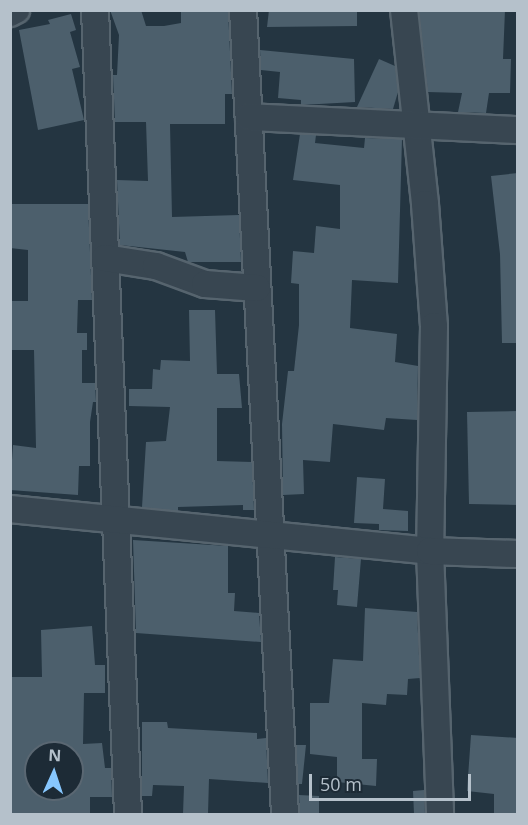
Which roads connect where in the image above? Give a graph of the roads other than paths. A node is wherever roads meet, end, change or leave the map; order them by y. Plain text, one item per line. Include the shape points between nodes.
1 (16, 10) edge
2 (95, 10) edge
3 (243, 10) edge
4 (404, 10) edge
5 (10, 13) edge
6 (249, 117) junction
7 (413, 122) junction
8 (518, 130) edge
9 (105, 258) junction
10 (257, 288) junction
11 (10, 508) edge
12 (115, 520) junction
13 (269, 536) junction
14 (430, 551) junction
15 (518, 554) edge
16 (128, 814) edge
17 (285, 814) edge
18 (440, 814) edge

1 - 5 street
2 - 9 street
3 - 6 street
4 - 7 street
6 - 7 street
6 - 10 street
7 - 8 street
7 - 14 street via 425,204 434,326
9 - 10 street via 156,266 205,284
9 - 12 street
10 - 13 street
11 - 12 street
12 - 13 street
12 - 16 street
13 - 14 street
13 - 17 street
14 - 15 street
14 - 18 street

